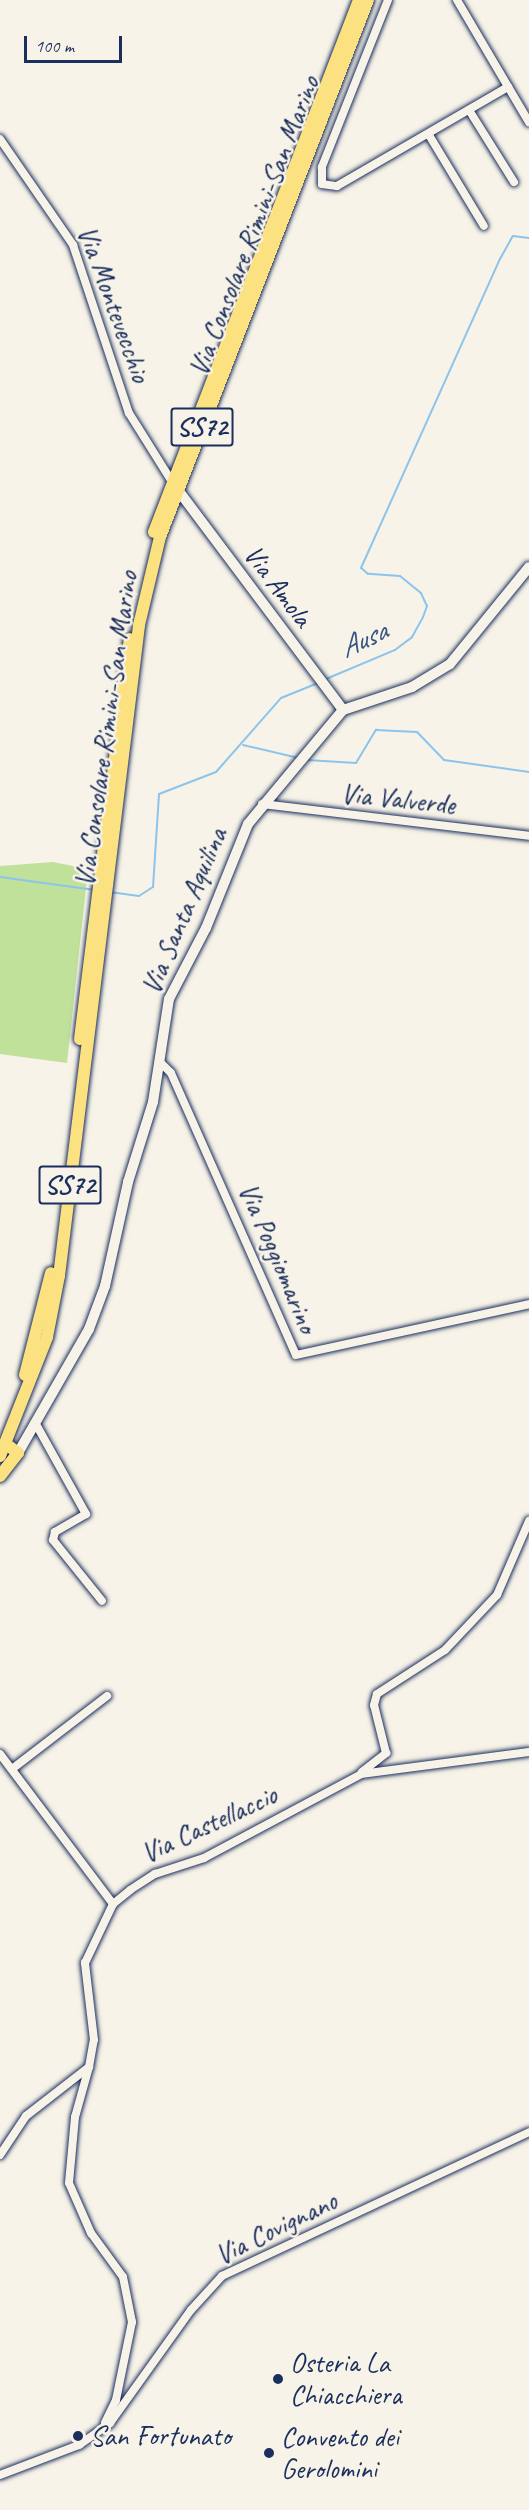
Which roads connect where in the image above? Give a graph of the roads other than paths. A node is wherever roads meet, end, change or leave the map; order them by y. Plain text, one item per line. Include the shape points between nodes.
1 (358, 0) edge
2 (368, 0) edge
3 (388, 0) edge
4 (457, 0) edge
5 (508, 87) junction
6 (469, 110) junction
7 (529, 122) edge
8 (429, 135) junction
9 (0, 139) edge
10 (514, 182) dead end
11 (484, 226) dead end
12 (174, 485) junction
13 (529, 567) edge
14 (343, 710) junction
15 (262, 804) junction
16 (529, 836) edge
17 (161, 1063) junction
18 (529, 1304) edge
19 (37, 1426) junction
20 (7, 1448) edge
21 (0, 1476) edge
22 (529, 1521) edge
23 (102, 1601) dead end
24 (107, 1696) dead end
25 (529, 1752) edge
26 (0, 1754) edge
27 (12, 1769) junction
28 (360, 1774) junction
29 (113, 1904) junction
30 (89, 2067) junction
31 (529, 2132) edge
32 (0, 2155) edge
33 (102, 2428) junction
34 (0, 2475) edge

1 - 12 main road, Via Consolare Rimini-San Marino / SS72
2 - 12 main road, Via Consolare Rimini-San Marino / SS72
3 - 8 street via 318,179 337,186
4 - 5 street
5 - 6 street
5 - 7 street
6 - 8 street
6 - 10 street
8 - 11 street
9 - 12 street, Via Montevecchio via 73,245 129,413
12 - 14 street, Via Amola
12 - 20 main road, Via Consolare Rimini-San Marino / SS72 via 132,623 105,873 51,1273
13 - 14 street, Via Santa Aquilina via 442,670 411,687
14 - 15 street, Via Santa Aquilina
15 - 16 street, Via Valverde
15 - 17 street, Via Santa Aquilina via 176,981
17 - 18 street, Via Poggiomarino via 171,1073 296,1355
17 - 19 street, Via Santa Aquilina via 105,1286 88,1329
19 - 20 street, Via Santa Aquilina
19 - 23 street via 86,1514 55,1532 53,1540
20 - 21 main road, Via Consolare Rimini-San Marino
22 - 28 street via 497,1595 445,1650 377,1694 374,1705 386,1753
24 - 27 street
25 - 28 street, Via Castellaccio
26 - 27 street
27 - 29 street
28 - 29 street, Via Castellaccio via 204,1858 155,1874
29 - 30 street, Via Castellaccio via 85,1962 94,2040
30 - 32 street via 26,2116
30 - 33 street, Via Castellaccio via 75,2117 69,2183 91,2233 123,2277 132,2322 116,2400
31 - 33 street, Via Covignano via 222,2276
33 - 34 street, Via Covignano via 79,2445

